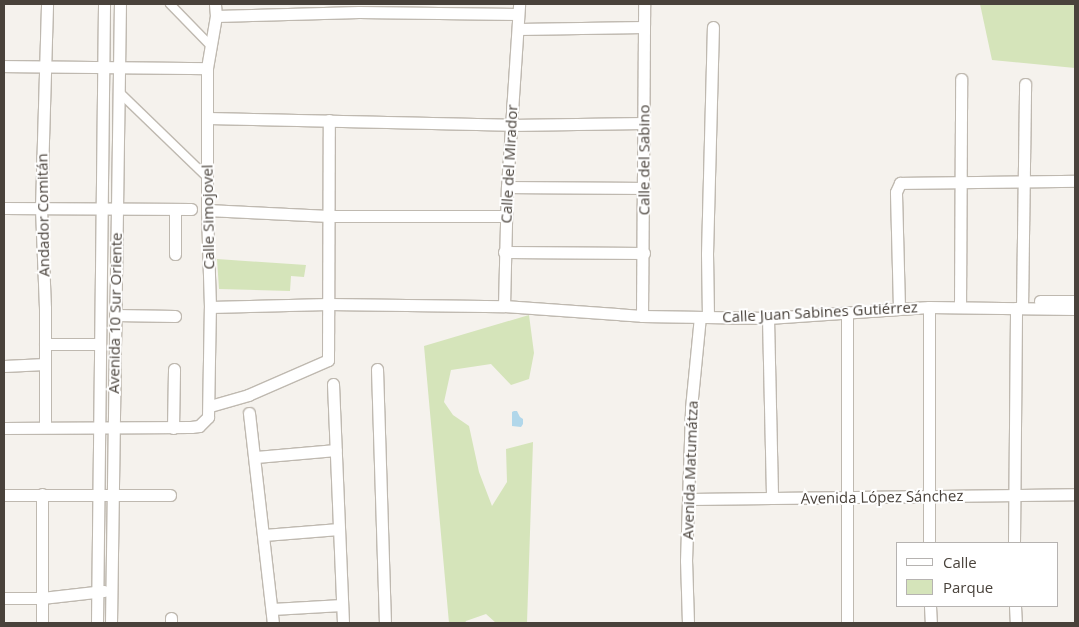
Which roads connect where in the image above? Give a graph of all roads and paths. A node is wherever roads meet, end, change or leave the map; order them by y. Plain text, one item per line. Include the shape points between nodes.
1 (47, 4) edge
2 (104, 4) edge
3 (120, 4) edge
4 (170, 4) edge
5 (215, 4) edge
6 (644, 4) edge
7 (359, 8) edge
8 (518, 9) edge
9 (216, 16) junction
10 (644, 27) junction
11 (714, 27) dead end
12 (518, 29) junction
13 (212, 47) junction
14 (44, 65) junction
15 (4, 66) edge
16 (103, 67) junction
17 (120, 68) junction
18 (207, 68) junction
19 (961, 79) dead end
20 (1025, 84) dead end
21 (120, 93) junction
22 (208, 118) junction
23 (329, 120) junction
24 (644, 123) junction
25 (510, 125) junction
26 (207, 176) junction
27 (1023, 181) junction
28 (1075, 181) edge
29 (962, 183) junction
30 (507, 187) junction
31 (644, 188) junction
32 (4, 208) edge
33 (41, 208) junction
34 (102, 208) junction
35 (117, 208) junction
36 (175, 209) junction
37 (191, 209) dead end
38 (207, 210) junction
39 (329, 216) junction
40 (506, 216) junction
41 (504, 252) junction
42 (644, 253) junction
43 (175, 254) dead end
44 (1075, 300) edge
45 (328, 304) junction
46 (504, 306) junction
47 (210, 307) junction
48 (929, 307) junction
49 (960, 307) junction
50 (899, 308) junction
51 (1022, 308) junction
52 (1075, 309) edge
53 (847, 312) junction
54 (115, 315) junction
55 (175, 316) dead end
56 (642, 316) junction
57 (704, 317) junction
58 (768, 318) junction
59 (45, 344) junction
60 (100, 344) junction
61 (45, 364) junction
62 (4, 366) edge
63 (174, 369) dead end
64 (377, 369) dead end
65 (333, 384) dead end
66 (210, 406) junction
67 (249, 413) dead end
68 (45, 427) junction
69 (113, 427) junction
70 (4, 428) edge
71 (99, 428) junction
72 (173, 428) junction
73 (336, 450) junction
74 (256, 457) junction
75 (42, 494) junction
76 (1075, 494) edge
77 (99, 495) junction
78 (170, 495) dead end
79 (1013, 495) junction
80 (4, 496) edge
81 (112, 496) junction
82 (848, 496) junction
83 (928, 497) junction
84 (772, 498) junction
85 (688, 499) junction
86 (339, 529) junction
87 (264, 535) junction
88 (929, 542) edge
89 (1014, 542) edge
90 (111, 590) junction
91 (97, 591) junction
92 (4, 598) edge
93 (42, 598) junction
94 (342, 605) junction
95 (930, 607) edge
96 (1015, 607) edge
97 (272, 609) junction
98 (42, 623) edge
99 (97, 623) edge
100 (111, 623) edge
101 (273, 623) edge
102 (343, 623) edge
103 (385, 623) edge
104 (688, 623) edge
105 (847, 623) edge
106 (931, 623) edge
107 (1016, 623) edge

1 - 14 street, Andador Comitán
2 - 16 street, Avenida 10 Sur Oriente
3 - 17 street, Avenida 10 Sur Oriente
4 - 13 street
5 - 9 street, Calle Simojovel
6 - 10 street, Calle del Sabino
7 - 8 street
7 - 9 street
8 - 12 street, Calle del Mirador
9 - 13 street, Calle Simojovel
10 - 12 street
10 - 24 street, Calle del Sabino
11 - 57 street, Avenida Matumátza
12 - 25 street, Calle del Mirador
13 - 18 street, Calle Simojovel
14 - 15 street
14 - 16 street
14 - 33 street, Andador Comitán
16 - 17 street
16 - 34 street, Avenida 10 Sur Oriente
17 - 18 street
17 - 21 street, Avenida 10 Sur Oriente
18 - 22 street, Calle Simojovel
19 - 29 street
20 - 27 street
21 - 26 street
21 - 35 street, Avenida 10 Sur Oriente
22 - 23 street
22 - 26 street, Calle Simojovel
23 - 25 street
23 - 39 street
24 - 25 street
24 - 31 street, Calle del Sabino
25 - 30 street, Calle del Mirador
26 - 38 street, Calle Simojovel
27 - 28 street
27 - 29 street
27 - 51 street
29 - 49 street
29 - 50 street via 900,183 896,192
30 - 31 street
30 - 40 street, Calle del Mirador
31 - 42 street, Calle del Sabino
32 - 33 street
33 - 34 street
33 - 59 street, Andador Comitán
34 - 35 street
34 - 60 street, Avenida 10 Sur Oriente
35 - 36 street
35 - 54 street, Avenida 10 Sur Oriente
36 - 37 street
36 - 43 street
38 - 39 street
38 - 47 street, Calle Simojovel
39 - 40 street
39 - 45 street
40 - 41 street, Calle del Mirador
41 - 42 street
41 - 46 street, Calle del Mirador
42 - 56 street, Calle del Sabino
44 - 51 street, Calle Juan Sabines Gutiérrez via 1040,301
45 - 46 street
45 - 47 street
45 - 66 street via 328,360 248,394
46 - 56 street, Calle Juan Sabines Gutiérrez
47 - 66 street, Calle Simojovel
48 - 49 street, Calle Juan Sabines Gutiérrez
48 - 50 street, Calle Juan Sabines Gutiérrez
48 - 83 street
49 - 51 street, Calle Juan Sabines Gutiérrez
50 - 53 street, Calle Juan Sabines Gutiérrez
51 - 52 street, Calle Juan Sabines Gutiérrez
51 - 79 street
53 - 58 street, Calle Juan Sabines Gutiérrez
53 - 82 street
54 - 55 street
54 - 69 street, Avenida 10 Sur Oriente
56 - 57 street, Calle Juan Sabines Gutiérrez
57 - 58 street, Calle Juan Sabines Gutiérrez
57 - 85 street, Avenida Matumátza via 691,408
58 - 84 street
59 - 60 street
59 - 61 street, Andador Comitán
60 - 71 street, Avenida 10 Sur Oriente
61 - 62 street
61 - 68 street, Andador Comitán
63 - 72 street
64 - 103 street
65 - 73 street
66 - 72 street via 208,417 198,426
67 - 74 street
68 - 70 street
68 - 71 street
69 - 71 street
69 - 72 street
69 - 81 street, Avenida 10 Sur Oriente
71 - 77 street, Avenida 10 Sur Oriente
73 - 74 street
73 - 86 street
74 - 87 street
75 - 77 street
75 - 80 street
75 - 93 street
76 - 79 street, Avenida López Sánchez
77 - 81 street
77 - 91 street, Avenida 10 Sur Oriente
78 - 81 street
79 - 83 street, Avenida López Sánchez
79 - 89 street
81 - 90 street, Avenida 10 Sur Oriente
82 - 83 street, Avenida López Sánchez
82 - 84 street, Avenida López Sánchez
82 - 105 street
83 - 88 street
84 - 85 street, Avenida López Sánchez
85 - 104 street, Avenida Matumátza
86 - 87 street
86 - 94 street
87 - 97 street
90 - 91 street
90 - 100 street, Avenida 10 Sur Oriente
91 - 93 street
91 - 99 street, Avenida 10 Sur Oriente
92 - 93 street
93 - 98 street
94 - 97 street
94 - 102 street
95 - 106 street
96 - 107 street
97 - 101 street

